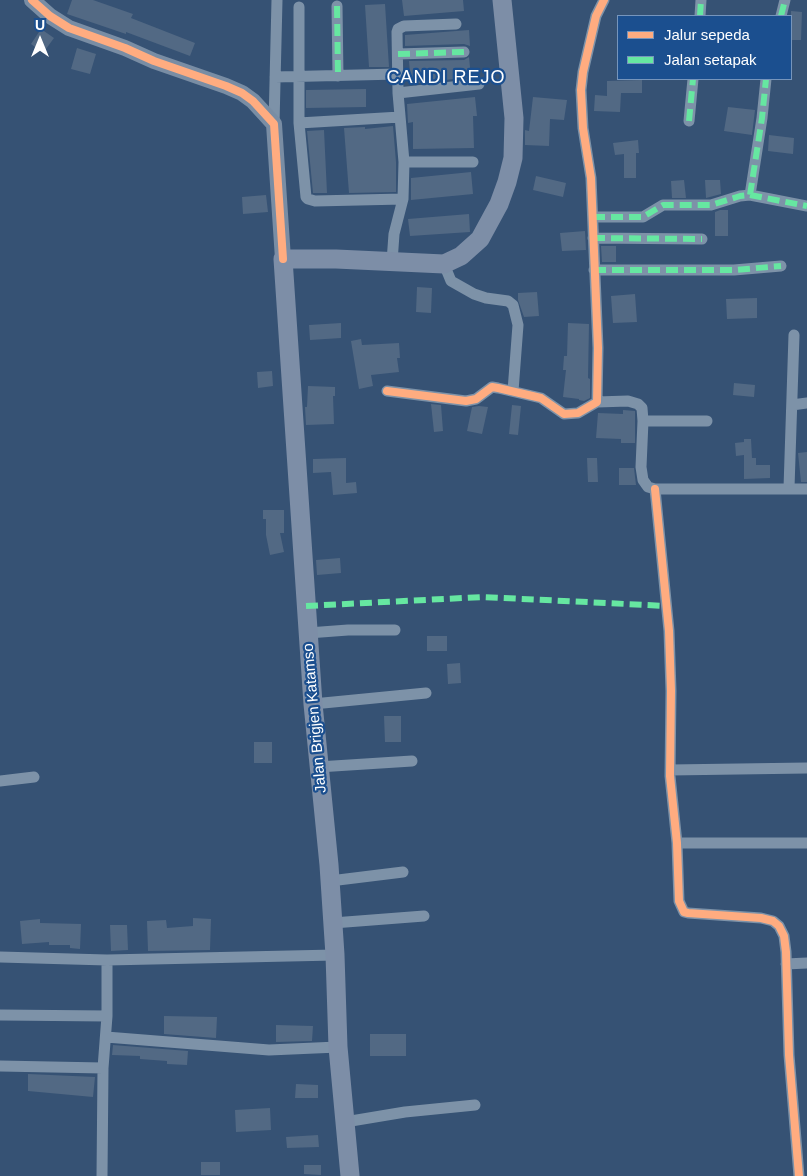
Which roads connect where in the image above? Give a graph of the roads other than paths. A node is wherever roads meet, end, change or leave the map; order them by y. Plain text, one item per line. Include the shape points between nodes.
1 (32, 0) edge
2 (277, 0) edge
3 (502, 0) edge
4 (604, 0) edge
5 (701, 0) edge
6 (785, 0) edge
7 (337, 6) dead end
8 (299, 7) dead end
9 (700, 15) edge
10 (781, 15) edge
11 (456, 24) dead end
12 (464, 52) dead end
13 (398, 54) junction
14 (398, 74) junction
15 (338, 76) junction
16 (275, 77) junction
17 (298, 77) junction
18 (693, 80) edge
19 (766, 80) edge
20 (479, 84) dead end
21 (398, 93) junction
22 (400, 117) junction
23 (688, 121) dead end
24 (299, 123) junction
25 (274, 124) junction
26 (404, 162) junction
27 (473, 162) dead end
28 (750, 195) junction
29 (402, 199) junction
30 (807, 206) edge
31 (593, 217) junction
32 (594, 238) junction
33 (702, 239) dead end
34 (283, 259) junction
35 (392, 262) junction
36 (444, 264) junction
37 (781, 266) dead end
38 (594, 270) junction
39 (794, 335) dead end
40 (387, 391) dead end
41 (513, 391) junction
42 (597, 402) junction
43 (807, 403) edge
44 (792, 404) junction
45 (643, 421) junction
46 (706, 421) dead end
47 (789, 488) junction
48 (655, 489) junction
49 (807, 489) edge
50 (395, 630) dead end
51 (308, 633) junction
52 (426, 693) dead end
53 (313, 704) junction
54 (412, 761) dead end
55 (318, 767) junction
56 (807, 768) edge
57 (670, 770) junction
58 (34, 777) dead end
59 (0, 781) edge
60 (677, 843) junction
61 (807, 843) edge
62 (403, 872) dead end
63 (330, 881) junction
64 (424, 916) dead end
65 (333, 924) junction
66 (335, 955) junction
67 (0, 957) edge
68 (107, 960) junction
69 (807, 963) edge
70 (786, 964) junction
71 (0, 1015) edge
72 (108, 1016) junction
73 (106, 1037) junction
74 (338, 1046) junction
75 (0, 1066) edge
76 (103, 1068) junction
77 (475, 1105) dead end
78 (345, 1122) junction
79 (801, 1141) edge
80 (102, 1176) edge
81 (350, 1176) edge
82 (799, 1176) edge

1 - 25 street via 69,28 242,93
2 - 16 street
3 - 36 main road via 514,118 513,158 508,182 480,239 461,256
4 - 31 street via 596,16 581,90 583,128 592,178
5 - 9 street
6 - 10 street
7 - 15 street
8 - 17 street
11 - 13 street via 401,27 397,35
12 - 13 street
13 - 14 street
14 - 15 street
14 - 21 street
15 - 17 street
16 - 17 street
16 - 25 street
17 - 24 street
18 - 23 street
19 - 28 street
20 - 21 street
21 - 22 street
22 - 24 street
22 - 26 street
24 - 29 street via 308,200
25 - 34 street
26 - 27 street
26 - 29 street
28 - 30 street
28 - 31 street via 711,205 663,205 643,217
29 - 35 street
31 - 32 street
32 - 33 street
32 - 38 street
34 - 35 main road
34 - 51 main road, Jalan Brigjen Katamso
35 - 36 main road
36 - 41 street via 451,282 474,294 513,305 518,325
37 - 38 street via 734,270
38 - 42 street
39 - 44 street
40 - 41 street via 466,401 476,399 492,387
41 - 42 street via 541,398 564,414 578,412
42 - 45 street via 628,401 638,404 642,408
43 - 44 street
44 - 47 street
45 - 46 street
45 - 48 street via 643,480 648,487
47 - 48 street
47 - 49 street
48 - 57 street via 669,631
50 - 51 street
51 - 53 main road, Jalan Brigjen Katamso
52 - 53 street
53 - 55 main road, Jalan Brigjen Katamso
54 - 55 street
55 - 63 main road, Jalan Brigjen Katamso
56 - 57 street
57 - 60 street
58 - 59 street
60 - 61 street
60 - 70 street via 679,901 684,912 773,921 784,936
62 - 63 street
63 - 65 main road, Jalan Brigjen Katamso
64 - 65 street
65 - 66 main road, Jalan Brigjen Katamso
66 - 68 street
66 - 74 main road, Jalan Brigjen Katamso
67 - 68 street
68 - 72 street
69 - 70 street
70 - 79 street via 789,1055
71 - 72 street
72 - 73 street
73 - 74 street via 269,1050
73 - 76 street
74 - 78 main road, Jalan Brigjen Katamso
75 - 76 street
76 - 80 street
77 - 78 street
78 - 81 main road, Jalan Brigjen Katamso
79 - 82 street

